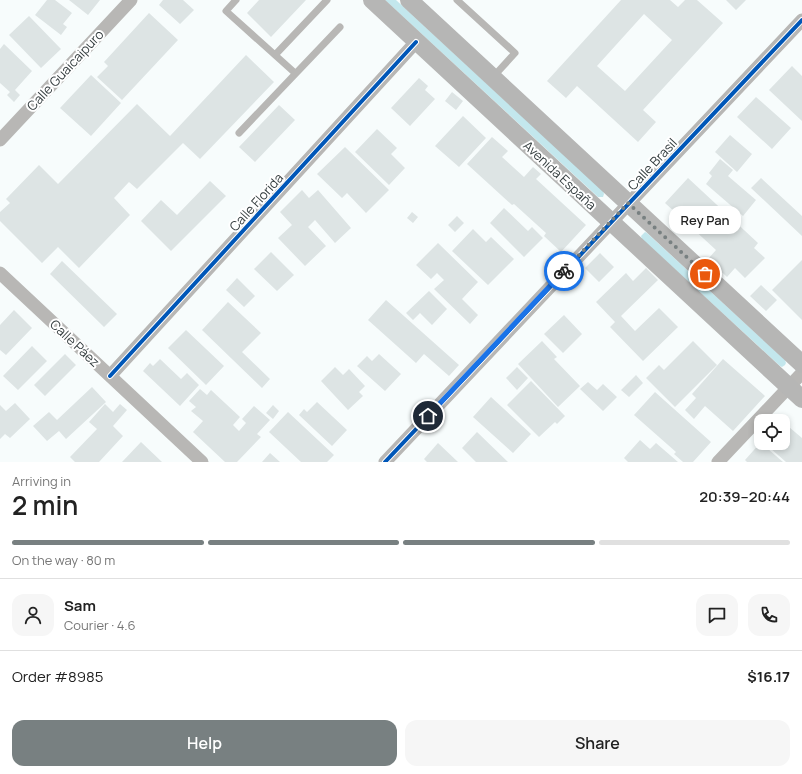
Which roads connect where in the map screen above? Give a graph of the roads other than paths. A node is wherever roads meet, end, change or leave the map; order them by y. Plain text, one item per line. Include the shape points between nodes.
1 (131, 0) edge
2 (236, 0) edge
3 (327, 0) edge
4 (372, 0) edge
5 (409, 0) edge
6 (457, 0) edge
7 (802, 20) edge
8 (340, 27) dead end
9 (416, 42) junction
10 (275, 55) junction
11 (295, 74) junction
12 (493, 78) junction
13 (239, 133) dead end
14 (0, 140) edge
15 (628, 203) junction
16 (611, 221) junction
17 (0, 273) edge
18 (802, 364) edge
19 (802, 373) edge
20 (110, 376) junction
21 (789, 386) junction
22 (802, 398) edge
23 (202, 462) edge
24 (385, 462) edge
25 (718, 462) edge

1 - 14 street, Calle Guaicaipuro
2 - 10 lane via 226,11
3 - 10 lane
4 - 9 main road, Avenida España
5 - 12 main road, Avenida España
6 - 12 lane via 516,53
7 - 15 street, Calle Brasil
8 - 11 lane
9 - 16 main road, Avenida España
9 - 20 street, Calle Florida
10 - 11 lane
11 - 13 lane
12 - 15 main road, Avenida España
15 - 16 street, Calle Brasil
15 - 18 main road, Avenida España
16 - 21 main road, Avenida España
16 - 24 street, Calle Brasil
17 - 20 street, Calle Páez
19 - 21 street
20 - 23 street, Calle Páez
21 - 22 main road, Avenida España
21 - 25 street

